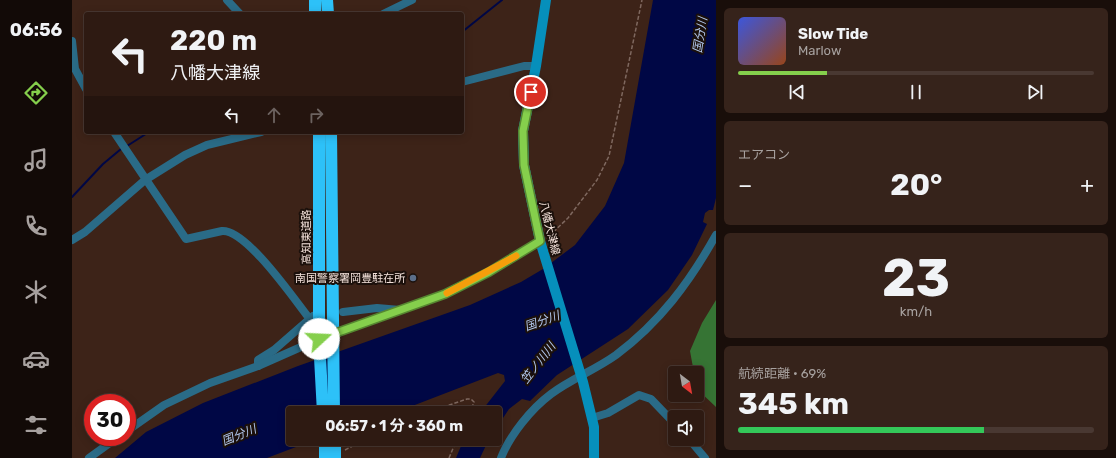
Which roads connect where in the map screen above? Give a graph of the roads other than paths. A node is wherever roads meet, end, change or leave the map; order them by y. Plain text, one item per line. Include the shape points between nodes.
1 (227, 0) edge
2 (315, 0) edge
3 (327, 0) edge
4 (412, 0) edge
5 (546, 0) edge
6 (238, 12) edge
7 (315, 12) edge
8 (328, 12) edge
9 (388, 12) edge
10 (72, 40) edge
11 (536, 66) junction
12 (464, 81) edge
13 (84, 85) edge
14 (115, 134) edge
15 (253, 134) edge
16 (319, 134) edge
17 (330, 134) edge
18 (145, 180) junction
19 (716, 235) edge
20 (72, 240) edge
21 (541, 243) junction
22 (405, 310) junction
23 (343, 312) dead end
24 (333, 338) junction
25 (319, 343) junction
26 (258, 366) junction
27 (581, 375) junction
28 (323, 406) edge
29 (334, 406) edge
30 (668, 417) edge
31 (592, 418) junction
32 (136, 424) edge
33 (106, 446) edge
34 (695, 446) edge
35 (89, 458) edge
36 (500, 458) edge
37 (594, 458) edge
38 (705, 458) edge

1 - 6 street
2 - 7 highway
3 - 8 highway
4 - 9 street
5 - 11 main road, 八幡大津線
10 - 13 street via 75,69
11 - 12 street via 524,66
11 - 21 main road, 八幡大津線 via 523,131 524,165
14 - 18 street
15 - 18 street via 207,145 185,155
16 - 25 highway, 高知東道路
17 - 24 highway
18 - 20 street via 85,232
18 - 26 street via 186,239 227,230 237,236 267,264 312,316 274,350 258,360
19 - 27 street via 676,298 654,322 616,355
21 - 22 street via 445,294
21 - 27 main road, 八幡大津線
22 - 23 street via 376,308
22 - 24 street
24 - 25 street
24 - 29 highway
25 - 26 street
25 - 28 highway, 高知東道路
26 - 32 street via 210,383 164,405
27 - 31 main road, 八幡大津線
27 - 36 street via 551,394 534,409
30 - 31 street via 651,399 639,395
31 - 37 main road, 八幡大津線
33 - 35 street
34 - 38 street

